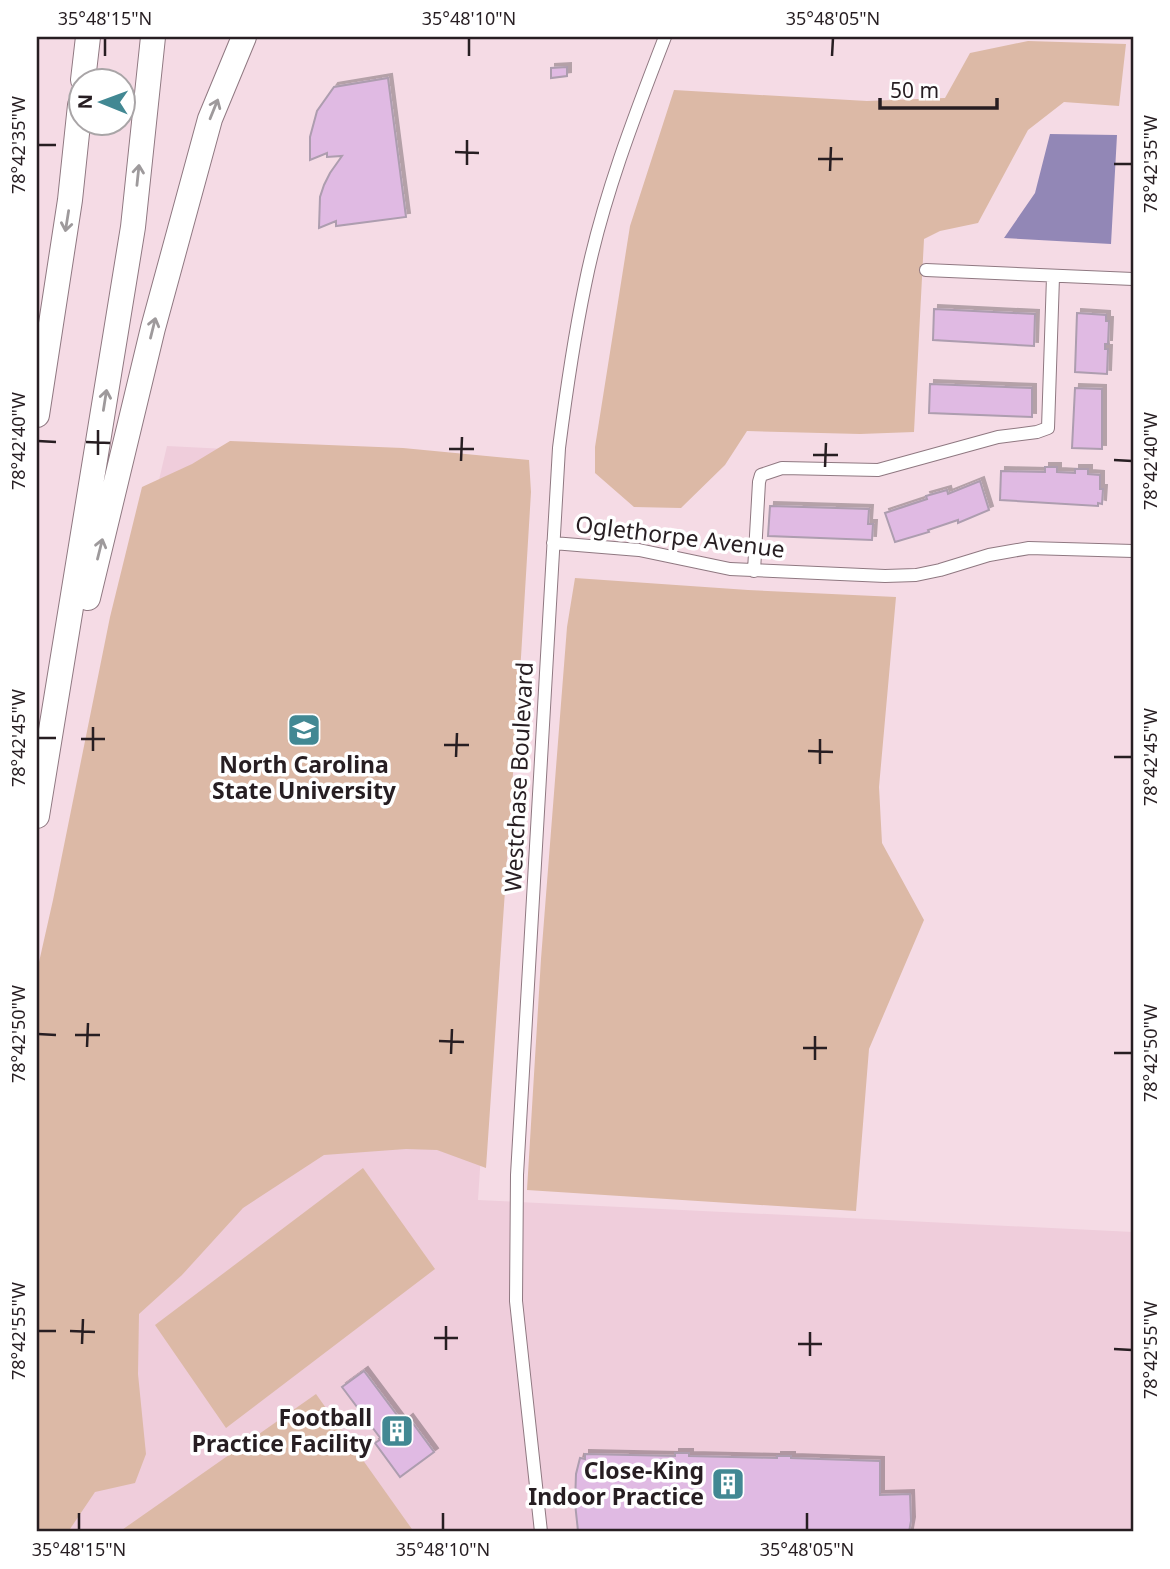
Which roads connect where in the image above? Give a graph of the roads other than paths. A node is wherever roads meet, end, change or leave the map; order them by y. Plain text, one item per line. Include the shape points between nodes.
1 (88, 37) edge
2 (153, 37) edge
3 (244, 37) edge
4 (665, 37) edge
5 (85, 66) edge
6 (77, 136) edge
7 (926, 270) dead end
8 (1053, 277) junction
9 (1133, 279) edge
10 (37, 415) edge
11 (553, 543) junction
12 (1133, 551) edge
13 (754, 571) junction
14 (43, 782) junction
15 (37, 816) edge
16 (541, 1532) edge

1 - 5 highway
14 -> 2 highway via 133,227
14 -> 3 highway via 195,171 210,119
4 - 11 street, Westchase Boulevard via 605,204 585,283 559,447
6 -> 10 highway
7 - 8 street
8 - 9 street
8 - 13 street via 1048,428 878,470 782,468 767,472 759,482
11 - 13 street, Oglethorpe Avenue via 639,550
11 - 16 street, Westchase Boulevard via 517,1187 516,1301
12 - 13 street, Oglethorpe Avenue via 1029,548 916,575
14 - 15 highway

